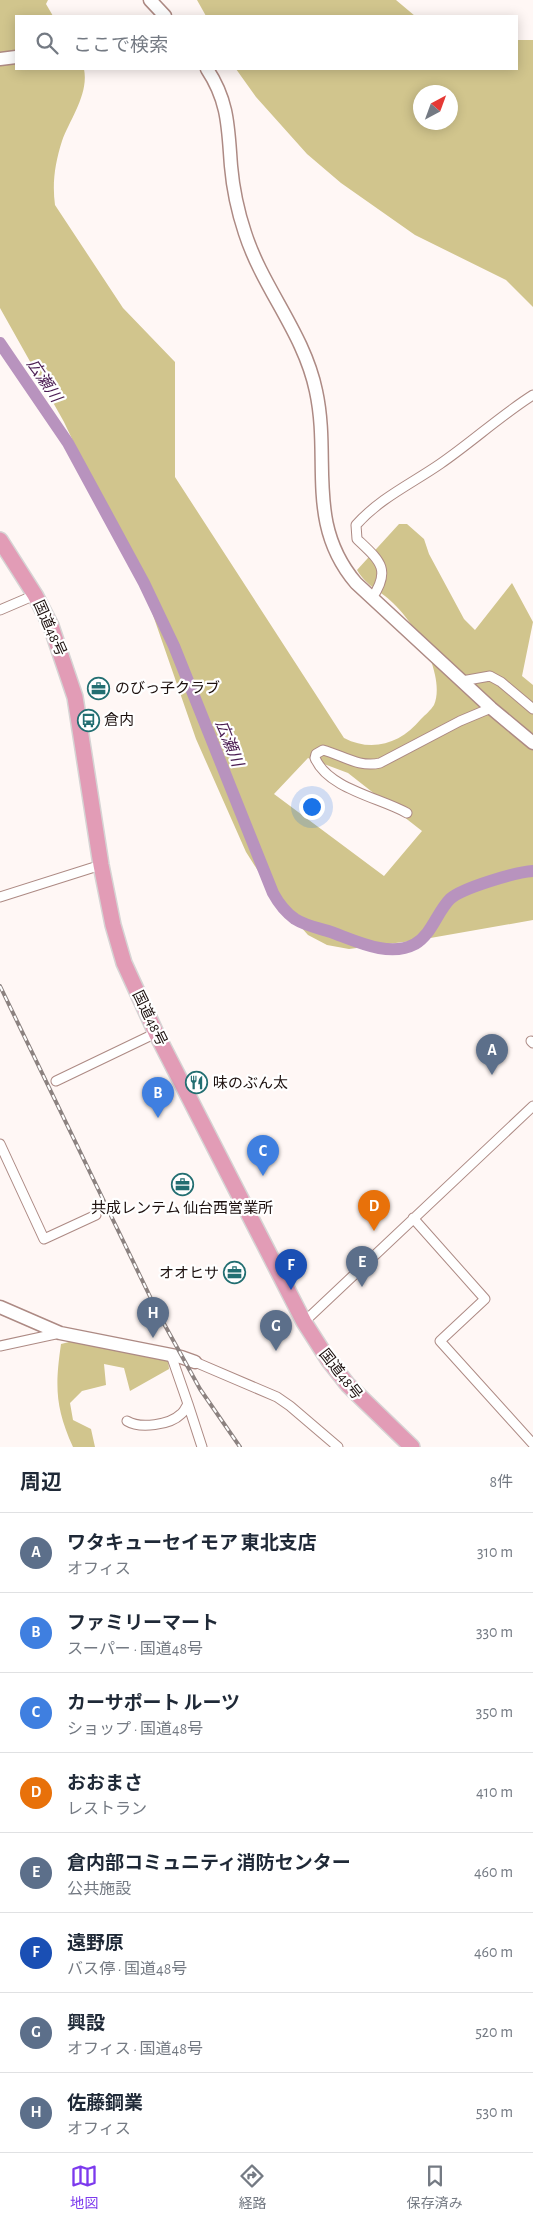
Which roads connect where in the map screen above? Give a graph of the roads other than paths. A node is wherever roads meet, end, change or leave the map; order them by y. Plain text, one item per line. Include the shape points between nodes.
1 (150, 0) edge
2 (163, 15) edge
3 (15, 57) edge
4 (0, 59) edge
5 (208, 70) edge
6 (533, 395) edge
7 (0, 540) edge
8 (35, 595) junction
9 (372, 598) junction
10 (0, 610) edge
11 (462, 681) junction
12 (491, 708) junction
13 (533, 709) edge
14 (533, 743) edge
15 (407, 813) dead end
16 (100, 865) junction
17 (0, 897) edge
18 (156, 1033) junction
19 (56, 1081) dead end
20 (533, 1106) edge
21 (0, 1144) edge
22 (96, 1215) dead end
23 (413, 1218) junction
24 (0, 1308) edge
25 (304, 1322) junction
26 (60, 1333) junction
27 (0, 1346) edge
28 (171, 1355) junction
29 (195, 1362) joint
30 (188, 1404) junction
31 (127, 1421) dead end
32 (533, 1444) edge
33 (202, 1447) edge
34 (338, 1447) edge
35 (412, 1447) edge

1 - 2 street
3 - 4 street
5 - 9 street via 226,107 231,169 252,254 300,342 316,390 324,510 332,548 342,567
6 - 9 street via 440,464 372,507 356,525 357,539 378,559 381,567 382,583
7 - 8 highway, 国道48号
8 - 10 street
8 - 16 highway, 国道48号 via 54,634 75,697
9 - 11 street
11 - 12 street
11 - 13 street via 490,676
12 - 14 street
12 - 15 street via 380,764 358,763 323,750 316,754 319,765 338,781
16 - 17 street
16 - 18 highway, 国道48号 via 124,963
18 - 19 street
18 - 25 highway, 国道48号
20 - 23 street
21 - 22 street via 44,1239
23 - 25 street
23 - 32 street via 485,1299 440,1340
24 - 26 street
25 - 35 highway, 国道48号 via 348,1385
26 - 27 street
26 - 28 street
28 - 29 street
28 - 30 street
29 - 34 street via 277,1397
30 - 31 street via 182,1414 171,1421 133,1425
30 - 33 street

